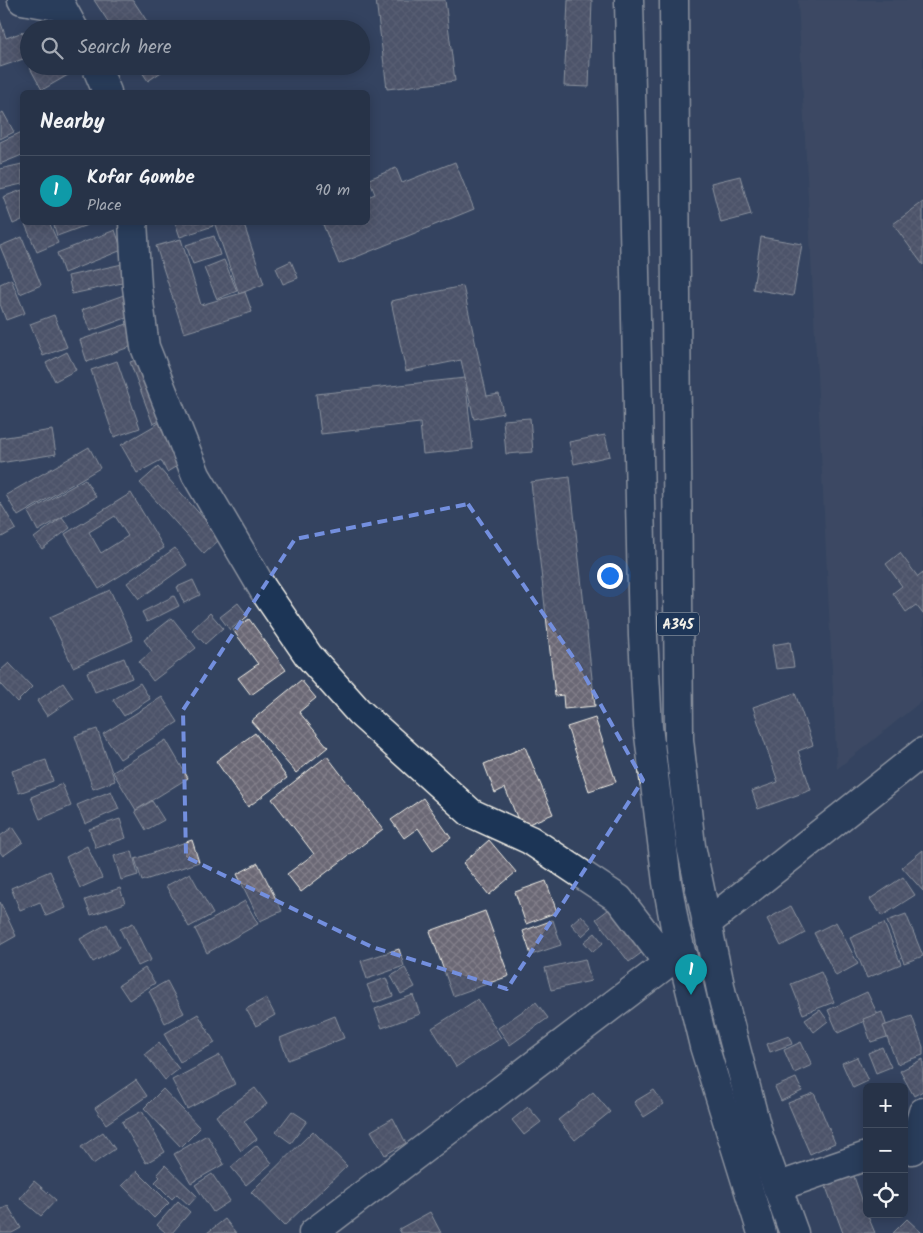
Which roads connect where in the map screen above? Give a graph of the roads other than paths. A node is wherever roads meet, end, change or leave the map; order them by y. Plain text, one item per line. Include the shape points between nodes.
1 (22, 0) edge
2 (629, 0) edge
3 (674, 0) edge
4 (65, 12) edge
5 (100, 75) edge
6 (106, 90) edge
7 (133, 225) edge
8 (923, 752) edge
9 (706, 924) junction
10 (676, 960) junction
11 (923, 1112) edge
12 (913, 1150) edge
13 (863, 1157) edge
14 (777, 1187) junction
15 (313, 1233) edge
16 (762, 1233) edge
17 (794, 1233) edge

1 - 4 main road
2 - 10 main road, A345 via 643,636 648,727
3 - 9 main road, A345 via 679,740 691,846
5 - 6 main road
7 - 10 main road via 145,347 196,475 263,589 308,655 359,712 471,813 530,840 619,899
8 - 9 main road
9 - 14 main road, A345 via 759,1137
10 - 15 main road
10 - 16 main road, A345
11 - 12 main road
13 - 14 main road
14 - 17 main road, A345

